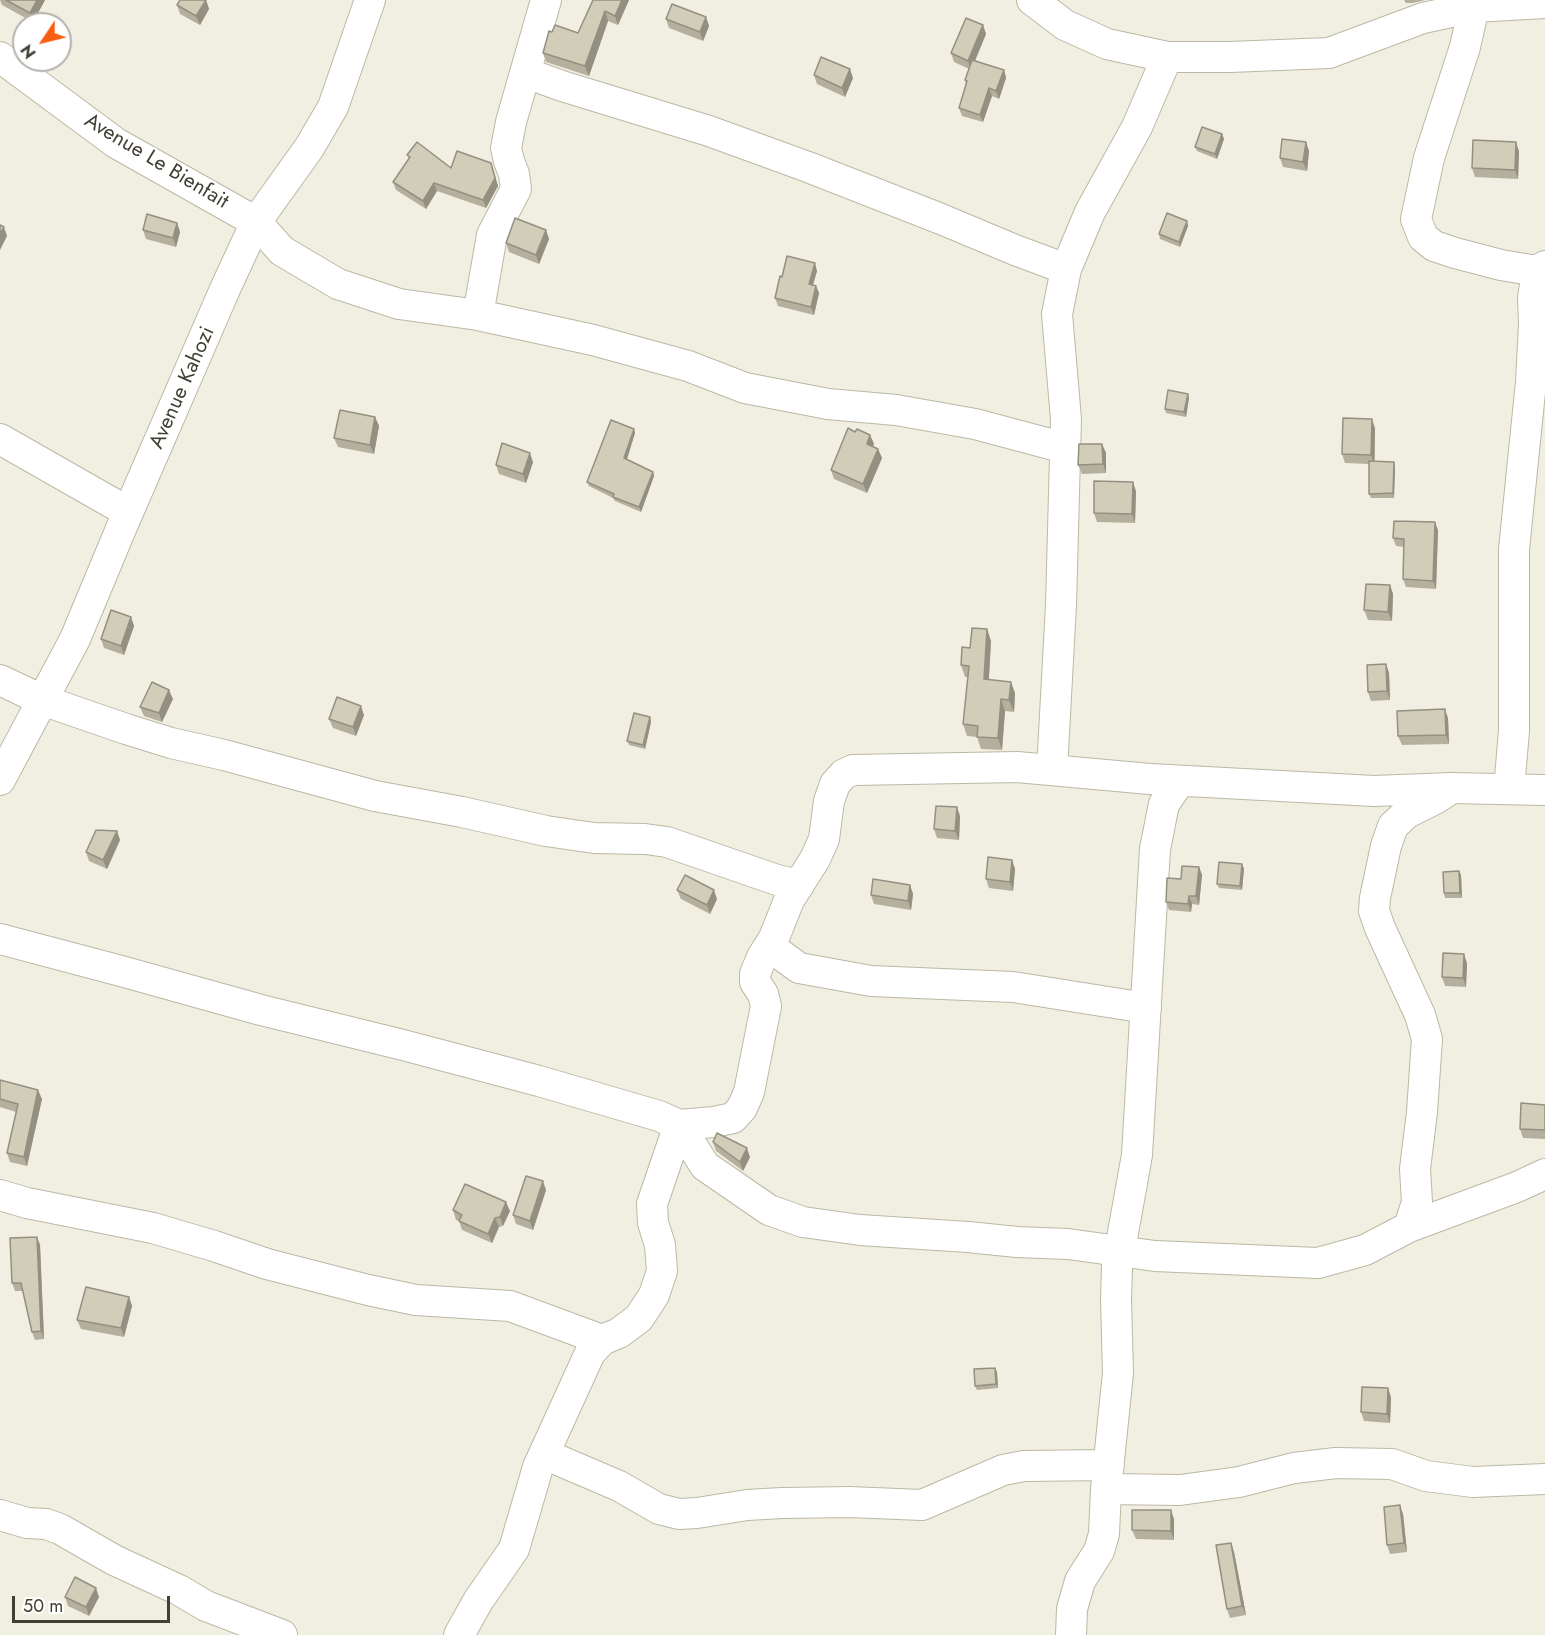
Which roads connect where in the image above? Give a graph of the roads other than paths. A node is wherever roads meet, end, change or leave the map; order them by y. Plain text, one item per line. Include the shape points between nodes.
1 (370, 0) edge
2 (546, 0) edge
3 (1032, 0) edge
4 (1545, 3) edge
5 (1474, 7) junction
6 (0, 57) edge
7 (1167, 57) junction
8 (526, 73) junction
9 (256, 222) junction
10 (1066, 268) junction
11 (1541, 268) edge
12 (478, 315) junction
13 (0, 440) edge
14 (1065, 448) junction
15 (128, 512) junction
16 (0, 680) edge
17 (42, 700) junction
18 (1052, 770) junction
19 (0, 780) edge
20 (1180, 781) junction
21 (1451, 788) junction
22 (1509, 789) junction
23 (1545, 790) edge
24 (799, 885) junction
25 (0, 939) edge
26 (769, 946) junction
27 (1146, 1008) junction
28 (679, 1125) junction
29 (1545, 1174) edge
30 (0, 1196) edge
31 (1409, 1227) junction
32 (1120, 1251) junction
33 (602, 1340) junction
34 (544, 1454) junction
35 (1108, 1477) junction
36 (1545, 1479) edge
37 (0, 1515) edge
38 (282, 1635) edge
39 (459, 1635) edge
40 (1071, 1635) edge

1 - 9 street, Avenue Kahozi via 333,107
2 - 8 street
3 - 7 street via 1065,25 1107,44
4 - 5 street
5 - 7 street via 1423,18 1329,53
5 - 11 street via 1416,219 1423,237 1434,246 1501,265
6 - 9 street, Avenue Le Bienfait via 116,143
7 - 10 street via 1137,127 1090,212
8 - 10 street via 720,135
8 - 12 street via 506,148 516,189 492,235
9 - 12 street, Avenue Le Bienfait via 282,251 338,284 399,304
9 - 15 street, Avenue Kahozi
10 - 14 street via 1057,314
11 - 22 street via 1533,298 1531,382 1514,549 1514,731
12 - 14 street, Avenue Le Bienfait via 593,340 688,366 745,388 975,424
13 - 15 street
14 - 18 street
15 - 17 street, Avenue Kahozi via 75,639
16 - 17 street
17 - 19 street, Avenue Kahozi
17 - 24 street via 171,743 375,796 546,831 667,842
18 - 20 street
18 - 24 street via 853,770 844,774 835,784 829,801 824,839
20 - 21 street via 1374,791
20 - 27 street via 1164,804 1155,849
21 - 22 street
21 - 31 street via 1407,813 1393,826 1375,898 1374,911 1380,928 1427,1039 1414,1168 1417,1202
22 - 23 street
24 - 26 street
25 - 28 street via 539,1081
26 - 27 street via 799,968 871,981 1013,987
26 - 28 street via 755,974 766,1006 749,1092 742,1108 733,1118
27 - 32 street via 1137,1155
28 - 32 street via 705,1166 769,1210 803,1222
28 - 33 street via 652,1203 662,1271 654,1295 639,1318 619,1334
29 - 31 street
30 - 33 street via 153,1228 267,1264 368,1290 416,1300 510,1306
31 - 32 street via 1365,1250 1318,1263
32 - 35 street via 1116,1300 1118,1373
33 - 34 street via 590,1353
34 - 35 street via 620,1486 659,1509 679,1514 747,1504 921,1504 1003,1470 1024,1466
34 - 39 street via 514,1549
35 - 36 street via 1180,1490 1336,1463 1392,1464 1426,1476 1473,1482
35 - 40 street via 1104,1534 1099,1551 1080,1581 1072,1609
37 - 38 street via 60,1529 206,1605

